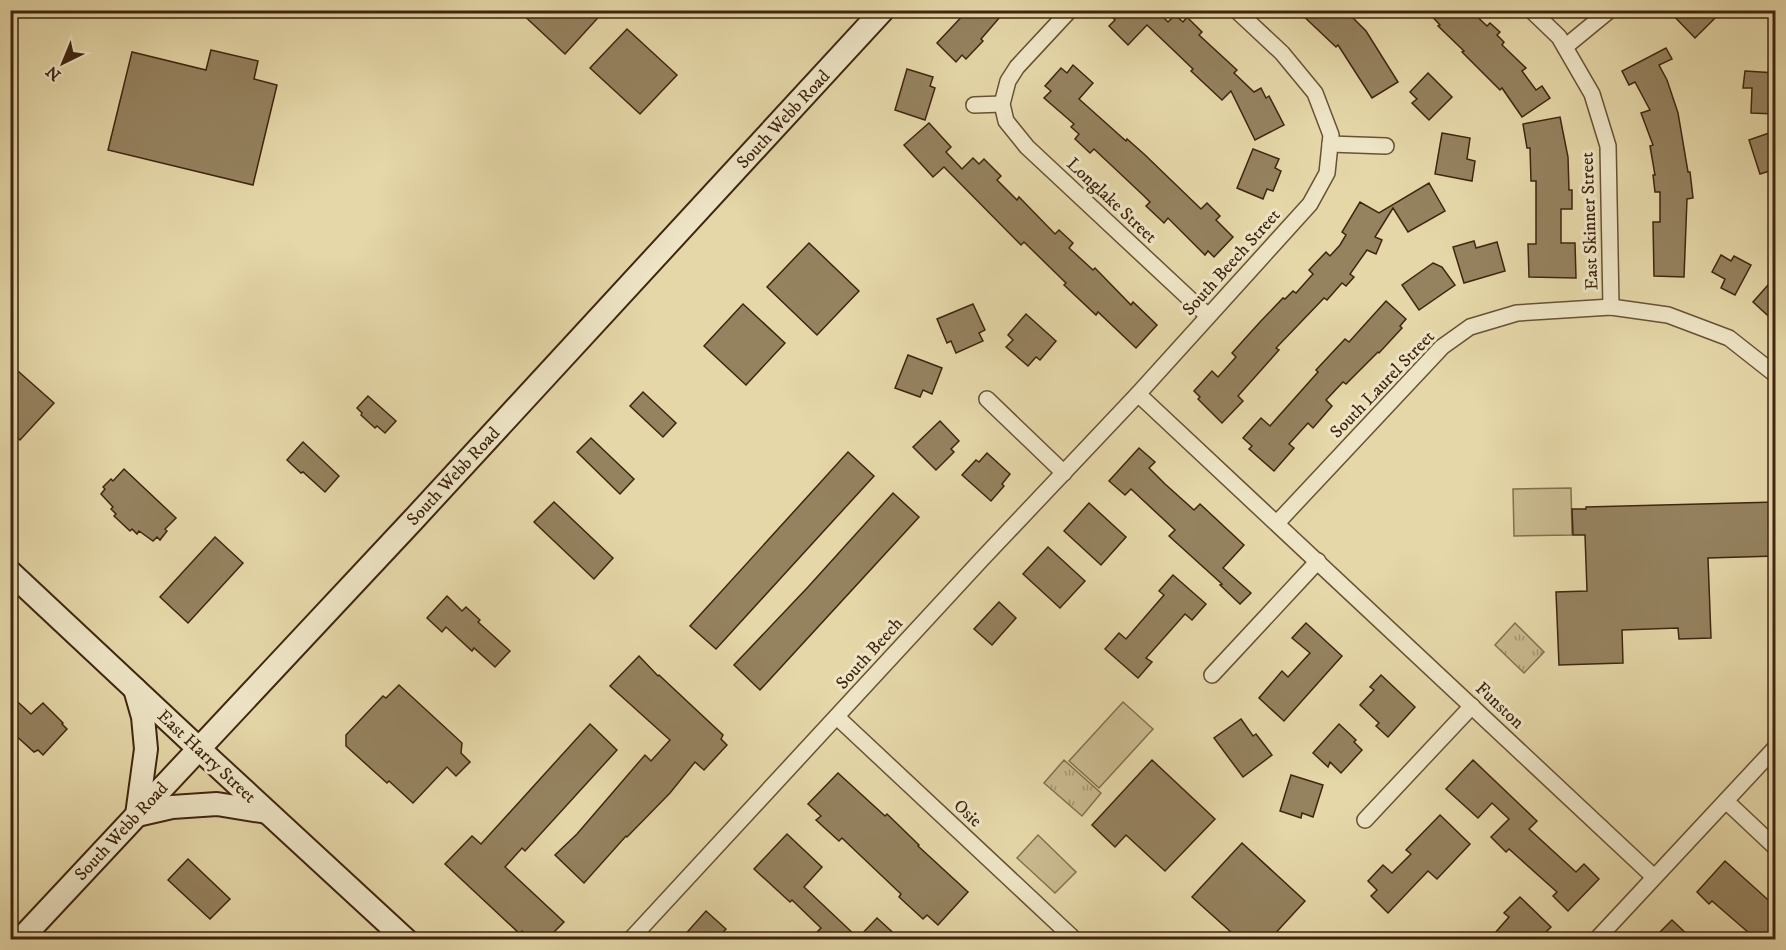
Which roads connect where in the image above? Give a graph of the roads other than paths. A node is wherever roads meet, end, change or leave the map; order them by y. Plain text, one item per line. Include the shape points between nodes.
1 (883, 10) edge
2 (1070, 10) edge
3 (1236, 10) edge
4 (1532, 10) edge
5 (1610, 10) edge
6 (1565, 47) junction
7 (1002, 104) junction
8 (974, 105) dead end
9 (1330, 144) junction
10 (1386, 146) dead end
11 (1611, 307) junction
12 (1208, 316) junction
13 (1776, 375) edge
14 (1138, 394) junction
15 (987, 399) dead end
16 (1064, 473) junction
17 (1277, 523) junction
18 (1318, 561) junction
19 (10, 572) edge
20 (1212, 675) dead end
21 (135, 689) junction
22 (1473, 706) junction
23 (837, 717) junction
24 (1776, 747) edge
25 (198, 748) junction
26 (1726, 801) junction
27 (267, 812) junction
28 (137, 815) junction
29 (1365, 820) dead end
30 (1776, 848) edge
31 (1654, 877) junction
32 (1072, 937) dead end
33 (20, 939) edge
34 (406, 939) edge
35 (630, 939) edge
36 (1596, 939) edge

1 - 25 main road, South Webb Road
2 - 7 street via 1017,67 1008,81
3 - 9 street, South Beech Street via 1282,53 1315,93 1331,135
4 - 6 street, East Skinner Street
5 - 6 street
6 - 11 street, East Skinner Street via 1592,94 1608,146
7 - 8 street
7 - 12 street, Longlake Street via 1006,121 1027,147
9 - 10 street
9 - 12 street, South Beech Street via 1327,173 1310,204
11 - 13 street, East Skinner Street via 1668,315 1729,338
11 - 17 street, South Laurel Street via 1517,313 1470,327 1442,347
12 - 14 street, South Beech Street
14 - 16 street, South Beech
14 - 17 street
15 - 16 street
16 - 23 street, South Beech
17 - 18 street, Funston
18 - 20 street
18 - 22 street, Funston
19 - 21 main road, East Harry Street
21 - 25 main road, East Harry Street
21 - 28 main road via 146,749
22 - 29 street
22 - 31 street, Funston
23 - 32 street, Osie
23 - 35 street, South Beech
24 - 26 street
25 - 27 main road, East Harry Street
25 - 28 main road, South Webb Road
26 - 30 street
26 - 31 street
27 - 28 main road via 217,804 172,807
27 - 34 main road, East Harry Street
28 - 33 main road, South Webb Road
31 - 36 street

